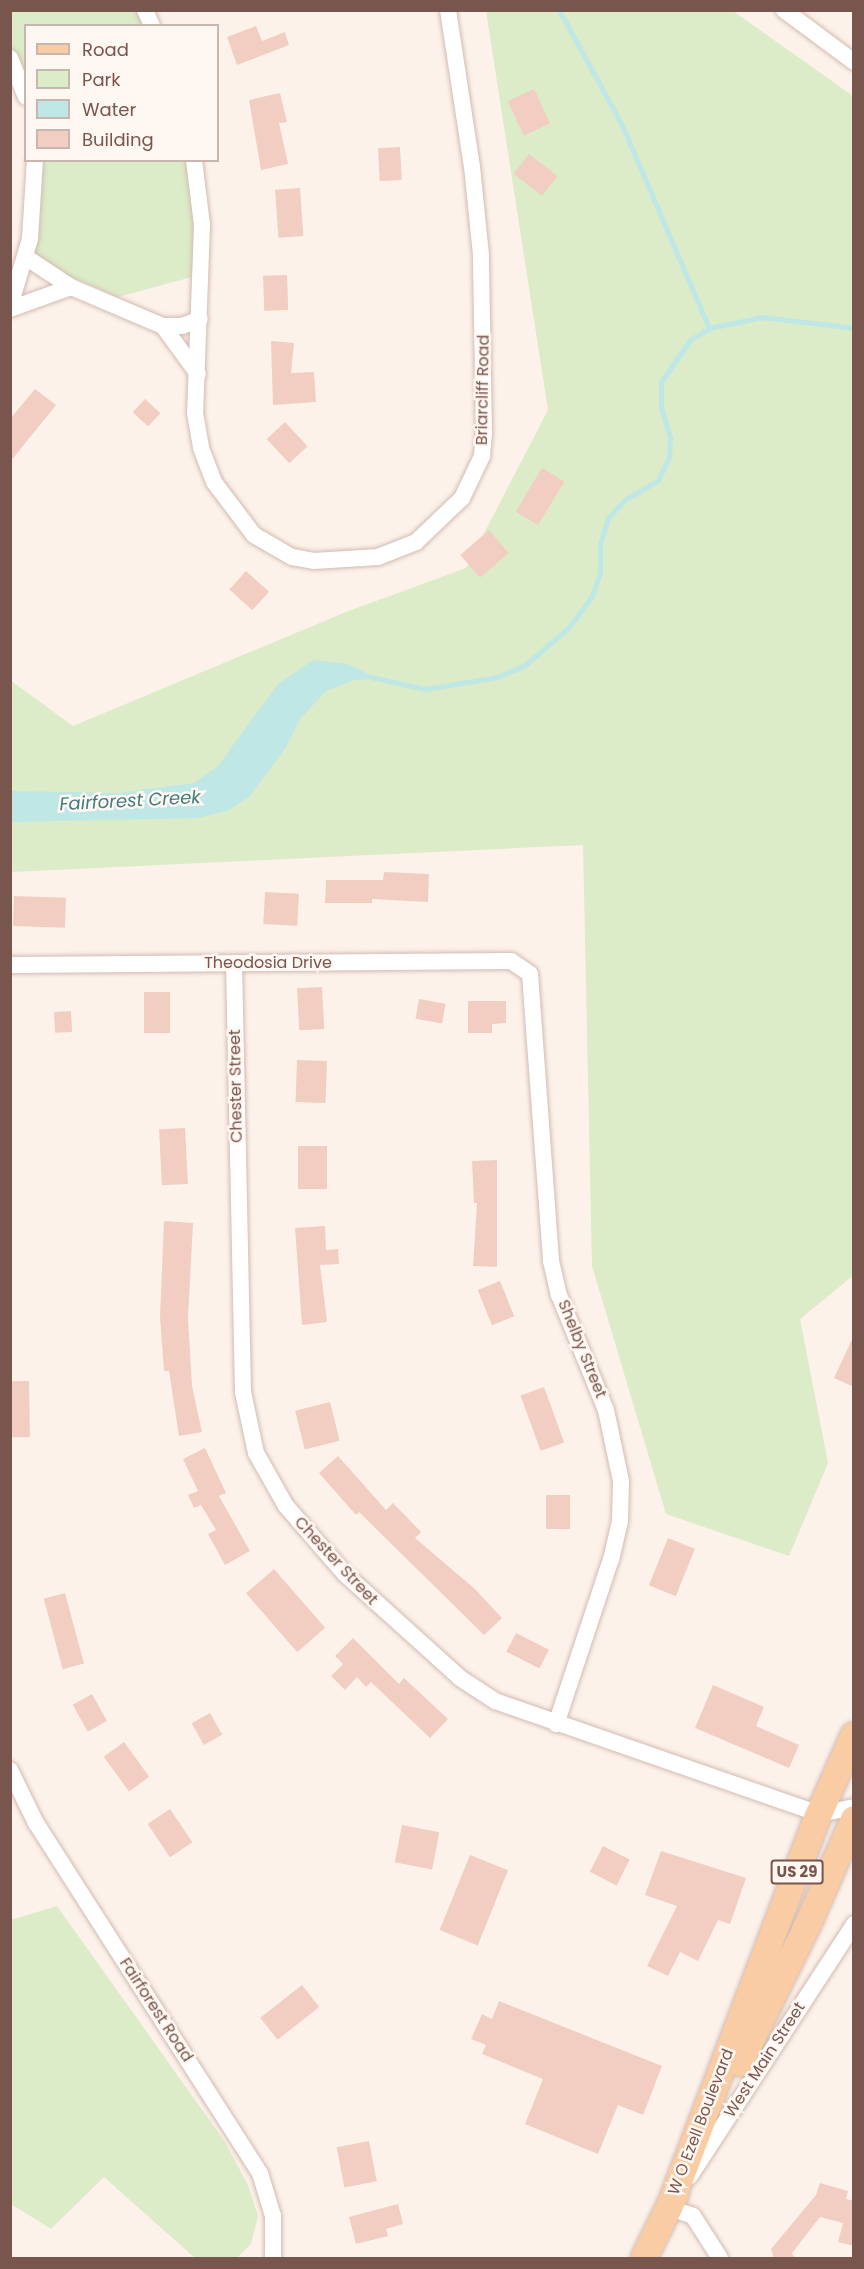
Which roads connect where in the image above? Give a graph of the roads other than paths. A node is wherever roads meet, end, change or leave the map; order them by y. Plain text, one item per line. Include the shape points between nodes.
1 (145, 10) edge
2 (448, 10) edge
3 (784, 10) edge
4 (151, 24) edge
5 (10, 58) edge
6 (854, 62) edge
7 (24, 92) edge
8 (35, 162) edge
9 (194, 162) edge
10 (27, 258) junction
11 (71, 287) junction
12 (10, 308) edge
13 (200, 319) junction
14 (163, 326) junction
15 (198, 374) junction
16 (234, 963) junction
17 (10, 965) edge
18 (524, 967) joint
19 (556, 1724) junction
20 (854, 1735) edge
21 (10, 1770) edge
22 (854, 1807) edge
23 (819, 1814) junction
24 (854, 1819) edge
25 (854, 1924) edge
26 (669, 2208) junction
27 (273, 2259) edge
28 (644, 2259) edge
29 (720, 2259) edge

1 - 4 street
2 - 15 street, Briarcliff Road via 472,167 485,344 482,456 462,498 416,542 378,557 314,561 272,548 254,536 206,465 197,431
3 - 6 street
5 - 7 street
8 - 10 street
9 - 13 street, Briarcliff Road via 202,225
10 - 11 street
10 - 12 street
11 - 12 street
11 - 14 street
13 - 14 street via 182,326
13 - 15 street, Briarcliff Road
14 - 15 street
16 - 17 street, Theodosia Drive
16 - 18 street, Theodosia Drive via 511,961
16 - 19 street, Chester Street via 243,1392 256,1453 269,1480 314,1542 416,1640 477,1690
18 - 19 street, Shelby Street via 534,982 550,1261 606,1410 621,1481 614,1550
19 - 23 street, Chester Street
20 - 23 main road, W O Ezell Boulevard / US 29
21 - 27 street, Fairforest Road via 36,1823 260,2173 273,2216
22 - 23 street
23 - 26 main road, W O Ezell Boulevard / US 29
24 - 26 main road, W O Ezell Boulevard / US 29 via 809,1922
25 - 26 street, West Main Street
26 - 28 main road, West Main Street / US 29
26 - 29 street via 693,2216

